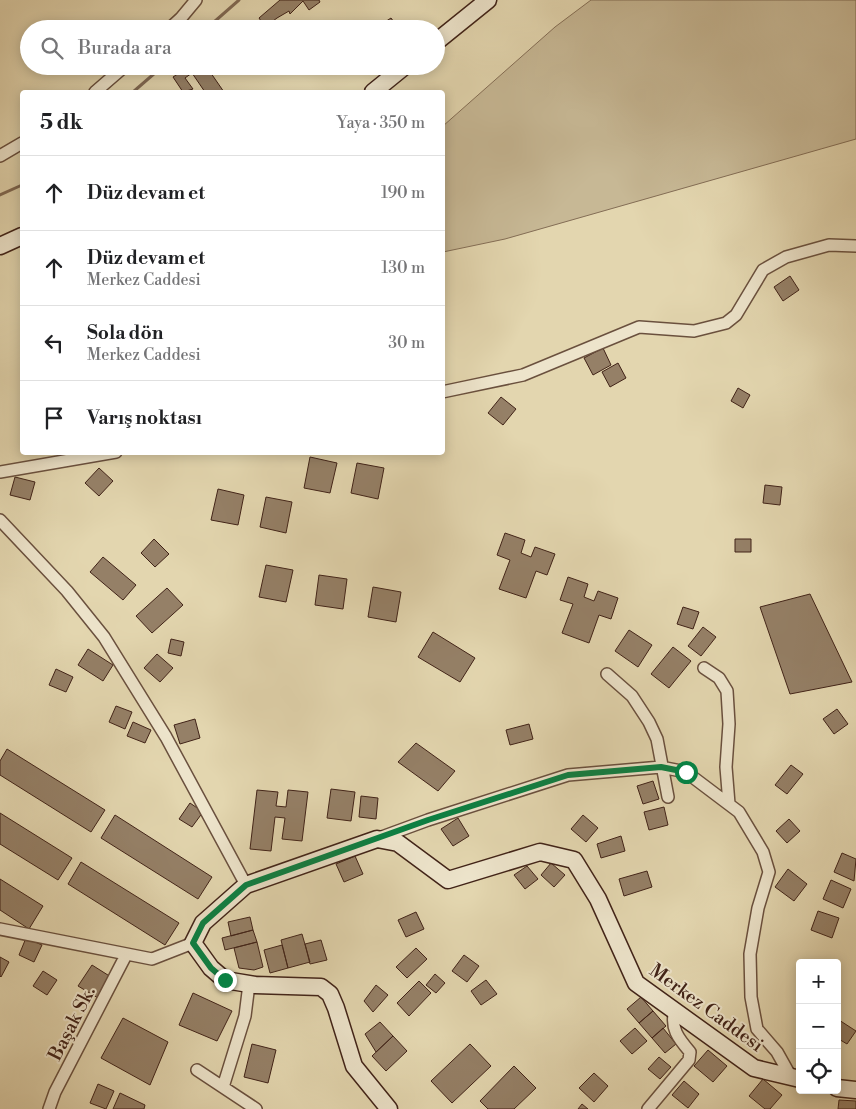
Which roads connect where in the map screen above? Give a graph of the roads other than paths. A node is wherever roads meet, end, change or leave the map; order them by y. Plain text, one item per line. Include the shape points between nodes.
1 (196, 0) edge
2 (488, 0) edge
3 (179, 20) edge
4 (445, 35) edge
5 (115, 75) edge
6 (395, 75) edge
7 (97, 90) edge
8 (376, 90) edge
9 (20, 144) edge
10 (0, 156) edge
11 (20, 237) edge
12 (0, 246) edge
13 (856, 246) edge
14 (445, 391) edge
15 (99, 455) edge
16 (0, 472) edge
17 (0, 520) edge
18 (704, 668) dead end
19 (607, 674) dead end
20 (661, 767) junction
21 (668, 797) dead end
22 (729, 804) junction
23 (378, 839) junction
24 (246, 885) junction
25 (0, 929) edge
26 (193, 943) junction
27 (126, 955) junction
28 (249, 984) junction
29 (675, 1010) junction
30 (197, 1070) dead end
31 (796, 1078) edge
32 (223, 1087) junction
33 (841, 1088) edge
34 (856, 1090) edge
35 (49, 1109) edge
36 (256, 1109) edge
37 (389, 1109) edge
38 (648, 1109) edge

1 - 3 street
2 - 4 street
5 - 7 street
6 - 8 street
9 - 10 street
11 - 12 street
13 - 14 street via 829,245 786,257 763,270 736,315 726,323 694,331 639,327 523,375
15 - 16 street
17 - 24 street via 67,591 104,637 166,737
18 - 22 street via 720,678 728,692 726,767
19 - 20 street via 632,696 649,722 657,739
20 - 21 street
20 - 22 street via 686,772
20 - 23 street via 568,775
22 - 31 street via 739,812 758,844 769,872 758,908 750,954 751,997 757,1029
23 - 24 street
23 - 29 street, Merkez Caddesi via 398,843 448,880 540,852 574,860 598,899 636,983
24 - 26 street via 203,923
25 - 27 street
26 - 27 street via 152,959
26 - 28 street via 211,968 225,980
27 - 35 street, Başak Sk.
28 - 32 street via 245,1016
28 - 37 street via 321,987 330,994 354,1066
29 - 31 street, Merkez Caddesi via 754,1068
29 - 38 street via 672,1019 675,1034 690,1052 689,1060
30 - 32 street
32 - 36 street
33 - 34 street

